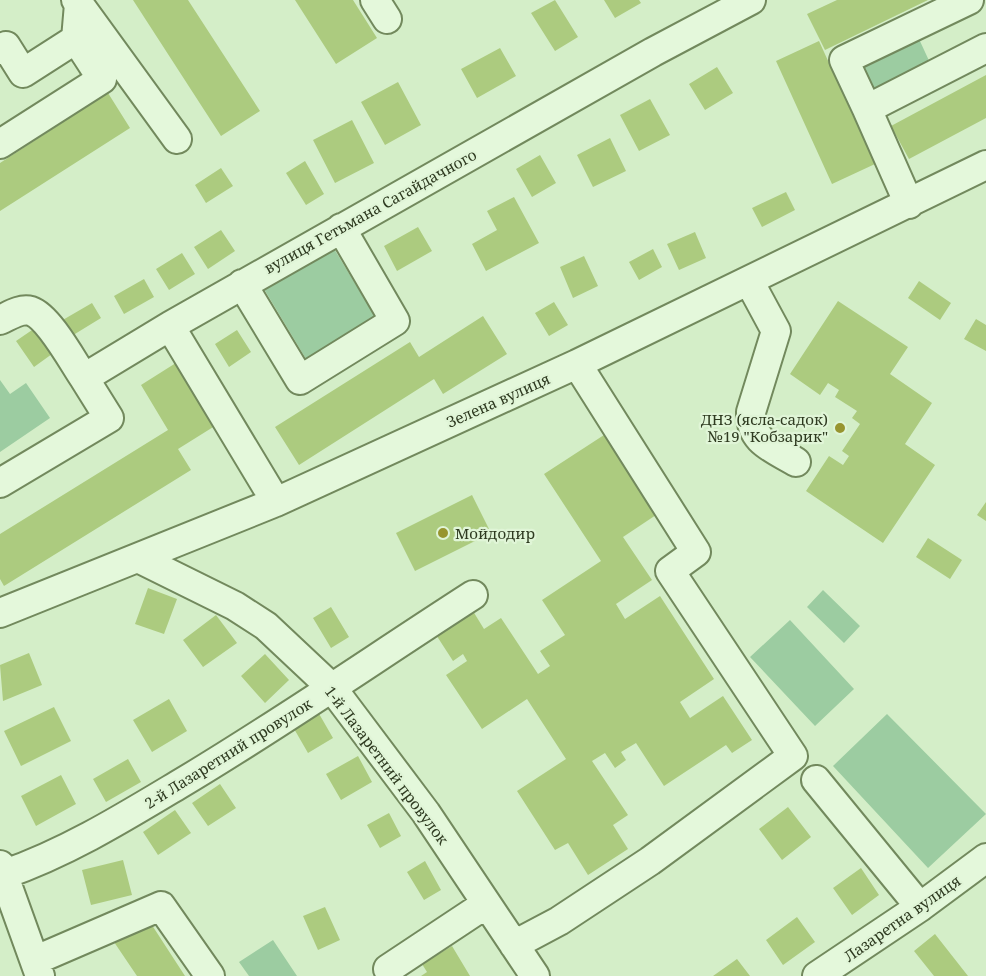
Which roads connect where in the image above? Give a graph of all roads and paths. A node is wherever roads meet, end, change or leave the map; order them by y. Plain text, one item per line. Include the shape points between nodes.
1 (751, 0) edge
2 (969, 0) edge
3 (77, 2) edge
4 (76, 39) junction
5 (986, 48) edge
6 (0, 50) edge
7 (867, 109) junction
8 (177, 139) dead end
9 (0, 144) edge
10 (986, 165) edge
11 (909, 204) junction
12 (341, 228) junction
13 (749, 281) junction
14 (242, 284) junction
15 (0, 320) edge
16 (170, 326) junction
17 (577, 364) junction
18 (84, 378) junction
19 (796, 462) dead end
20 (0, 483) edge
21 (276, 502) junction
22 (138, 558) junction
23 (473, 595) dead end
24 (0, 613) edge
25 (332, 688) junction
26 (816, 780) dead end
27 (986, 858) edge
28 (2, 870) edge
29 (486, 904) junction
30 (920, 907) junction
31 (514, 945) junction
32 (38, 968) edge
33 (388, 969) dead end
34 (210, 976) edge
35 (535, 976) edge
36 (817, 976) edge

1 - 12 street, вулиця Гетьмана Сагайдачного
2 - 7 street via 844,60
3 - 4 street
3 - 8 street
4 - 6 street via 23,73 6,46
4 - 9 street via 102,79
5 - 7 street
7 - 11 street
10 - 11 street, Зелена вулиця
11 - 13 street, Зелена вулиця
12 - 14 street, вулиця Гетьмана Сагайдачного
12 - 14 street via 395,321 300,380
13 - 17 street, Зелена вулиця
13 - 19 street via 776,331 751,423 755,436
14 - 16 street, вулиця Гетьмана Сагайдачного
15 - 18 street via 18,311 31,311 44,320
16 - 18 street, вулиця Гетьмана Сагайдачного
16 - 21 street
17 - 21 street, Зелена вулиця
17 - 31 street via 696,552 670,571 793,756 650,861 559,921
18 - 20 street via 109,418
21 - 22 street, Зелена вулиця
22 - 24 street, Зелена вулиця
22 - 25 street, 1-й Лазаретний провулок via 235,606 266,626
23 - 25 street, 2-й Лазаретний провулок
25 - 28 street, 2-й Лазаретний провулок via 132,813 33,864
25 - 29 street, 1-й Лазаретний провулок via 426,813
26 - 30 street
27 - 30 street, Лазаретна вулиця
28 - 32 street
29 - 31 street, 1-й Лазаретний провулок
29 - 33 street
30 - 36 street, Лазаретна вулиця
31 - 35 street, 1-й Лазаретний провулок
32 - 34 street via 160,906

